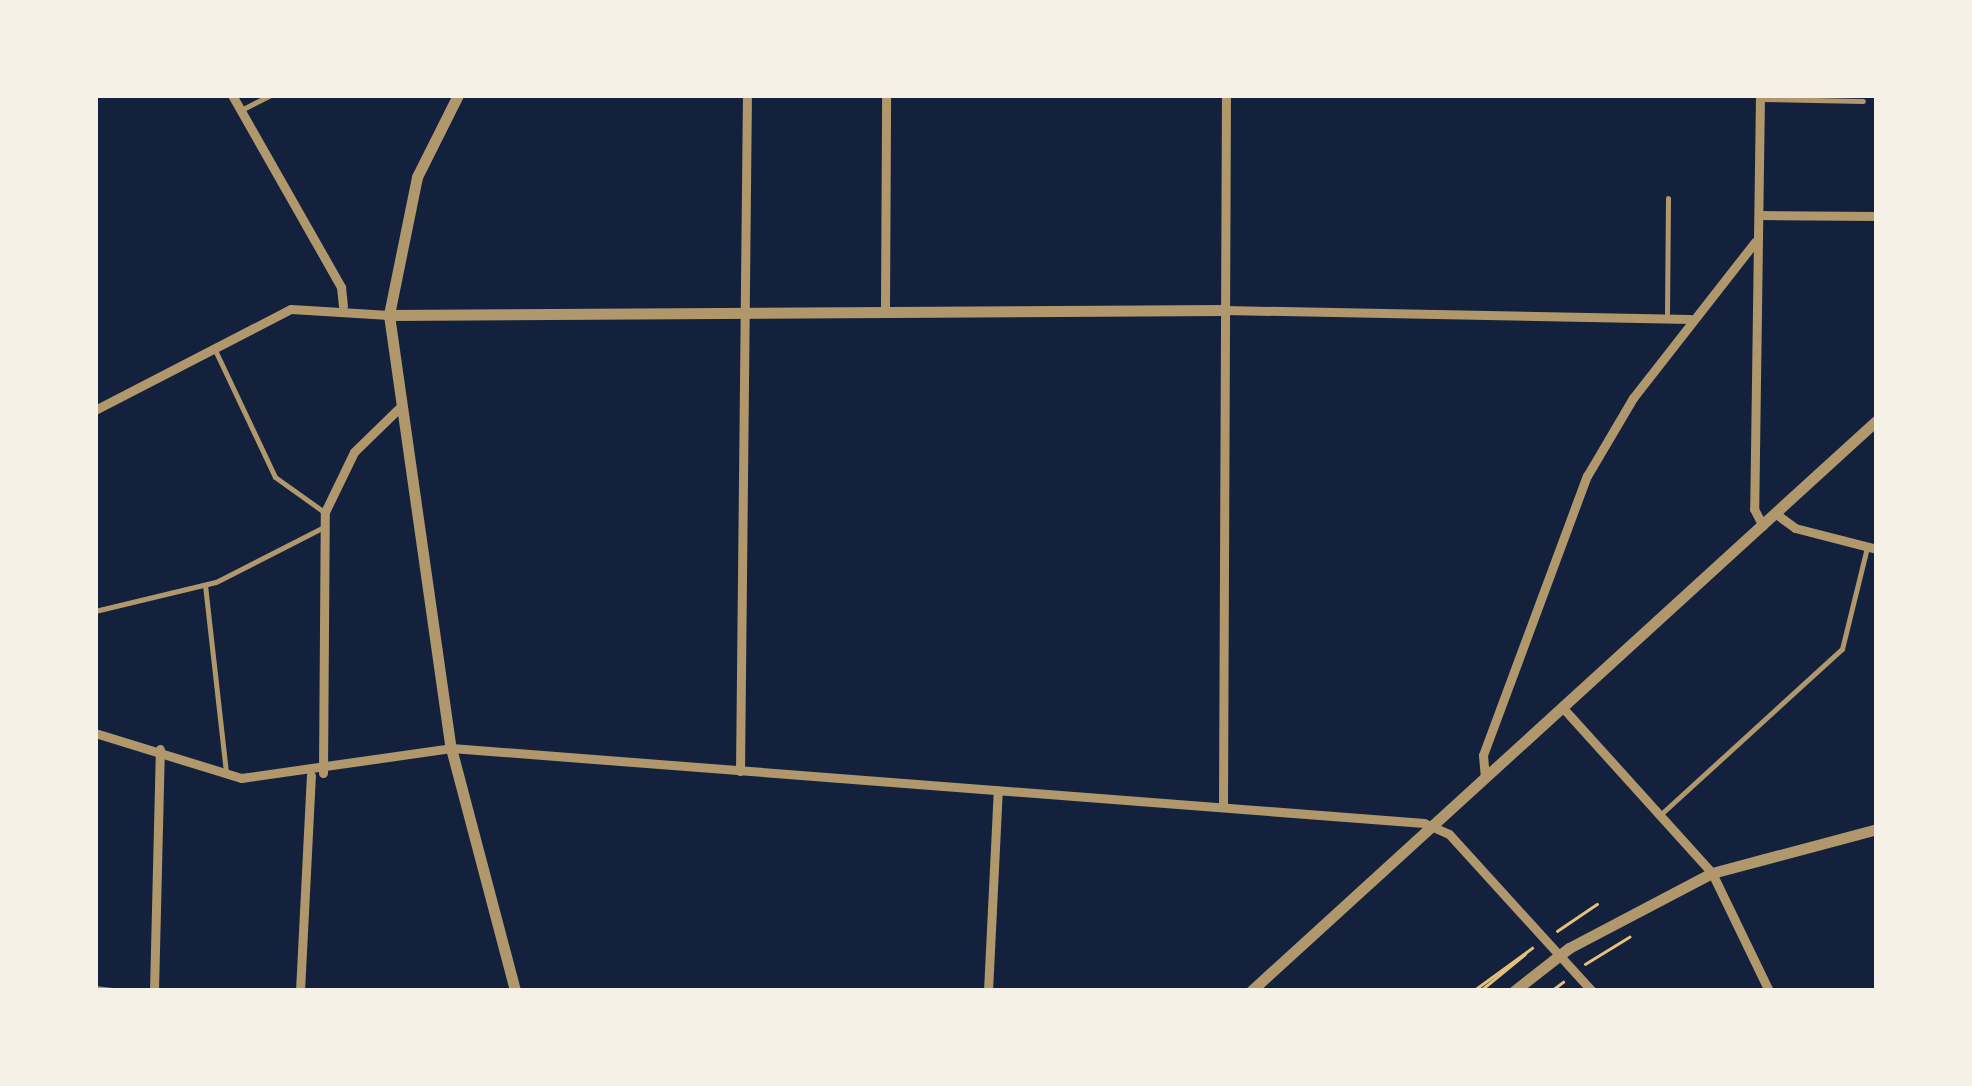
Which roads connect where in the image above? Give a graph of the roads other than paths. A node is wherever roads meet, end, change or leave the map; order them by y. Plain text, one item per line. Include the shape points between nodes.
1 (232, 95) edge
2 (271, 95) edge
3 (458, 95) edge
4 (747, 95) edge
5 (886, 95) edge
6 (1226, 95) edge
7 (1760, 97) edge
8 (1864, 100) dead end
9 (240, 111) junction
10 (1668, 198) dead end
11 (1759, 215) junction
12 (1877, 216) edge
13 (1755, 242) junction
14 (343, 306) junction
15 (746, 308) junction
16 (885, 308) junction
17 (1224, 310) junction
18 (1667, 314) junction
19 (390, 316) junction
20 (1690, 319) junction
21 (214, 350) junction
22 (398, 409) junction
23 (95, 410) edge
24 (1877, 420) edge
25 (326, 512) junction
26 (1776, 514) junction
27 (1763, 526) junction
28 (324, 527) junction
29 (1872, 548) edge
30 (205, 585) junction
31 (95, 611) edge
32 (1563, 708) junction
33 (95, 732) edge
34 (451, 748) junction
35 (160, 749) junction
36 (740, 771) junction
37 (226, 773) junction
38 (317, 774) junction
39 (1485, 778) junction
40 (998, 790) junction
41 (1223, 805) junction
42 (1660, 814) junction
43 (1435, 825) junction
44 (1877, 829) edge
45 (1712, 873) junction
46 (1560, 956) junction
47 (95, 988) edge
48 (120, 991) edge
49 (154, 991) edge
50 (300, 991) edge
51 (516, 991) edge
52 (988, 991) edge
53 (1252, 991) edge
54 (1514, 991) edge
55 (1592, 991) edge
56 (1769, 991) edge

1 - 9 street
2 - 9 lane
3 - 19 street via 417,177
4 - 15 street
5 - 16 street
6 - 17 street
7 - 8 lane
7 - 11 street
9 - 14 street
10 - 18 lane
11 - 12 street
11 - 13 street
13 - 20 street
13 - 27 street via 1754,509
14 - 19 street
14 - 21 street via 290,310
15 - 16 street
15 - 19 street
15 - 36 street
16 - 17 street
17 - 18 street
17 - 41 street
18 - 20 street
19 - 22 street
20 - 39 street via 1588,476 1487,742
21 - 23 street
21 - 25 lane via 276,477
22 - 25 street via 354,452
22 - 34 street
24 - 26 street
25 - 28 street
26 - 27 street
26 - 29 street
27 - 32 street
28 - 30 lane
28 - 38 street
29 - 42 lane via 1842,649
30 - 31 lane
30 - 37 lane
32 - 39 street
32 - 42 street
33 - 35 street
34 - 36 street
34 - 38 street
34 - 51 street
35 - 37 street
35 - 49 street
36 - 40 street
37 - 38 street
38 - 50 street
39 - 43 street
40 - 41 street
40 - 52 street
41 - 43 street
42 - 45 street
43 - 46 street
43 - 53 street
44 - 45 street
45 - 46 street
45 - 56 street
46 - 54 street
46 - 55 street
47 - 48 lane

